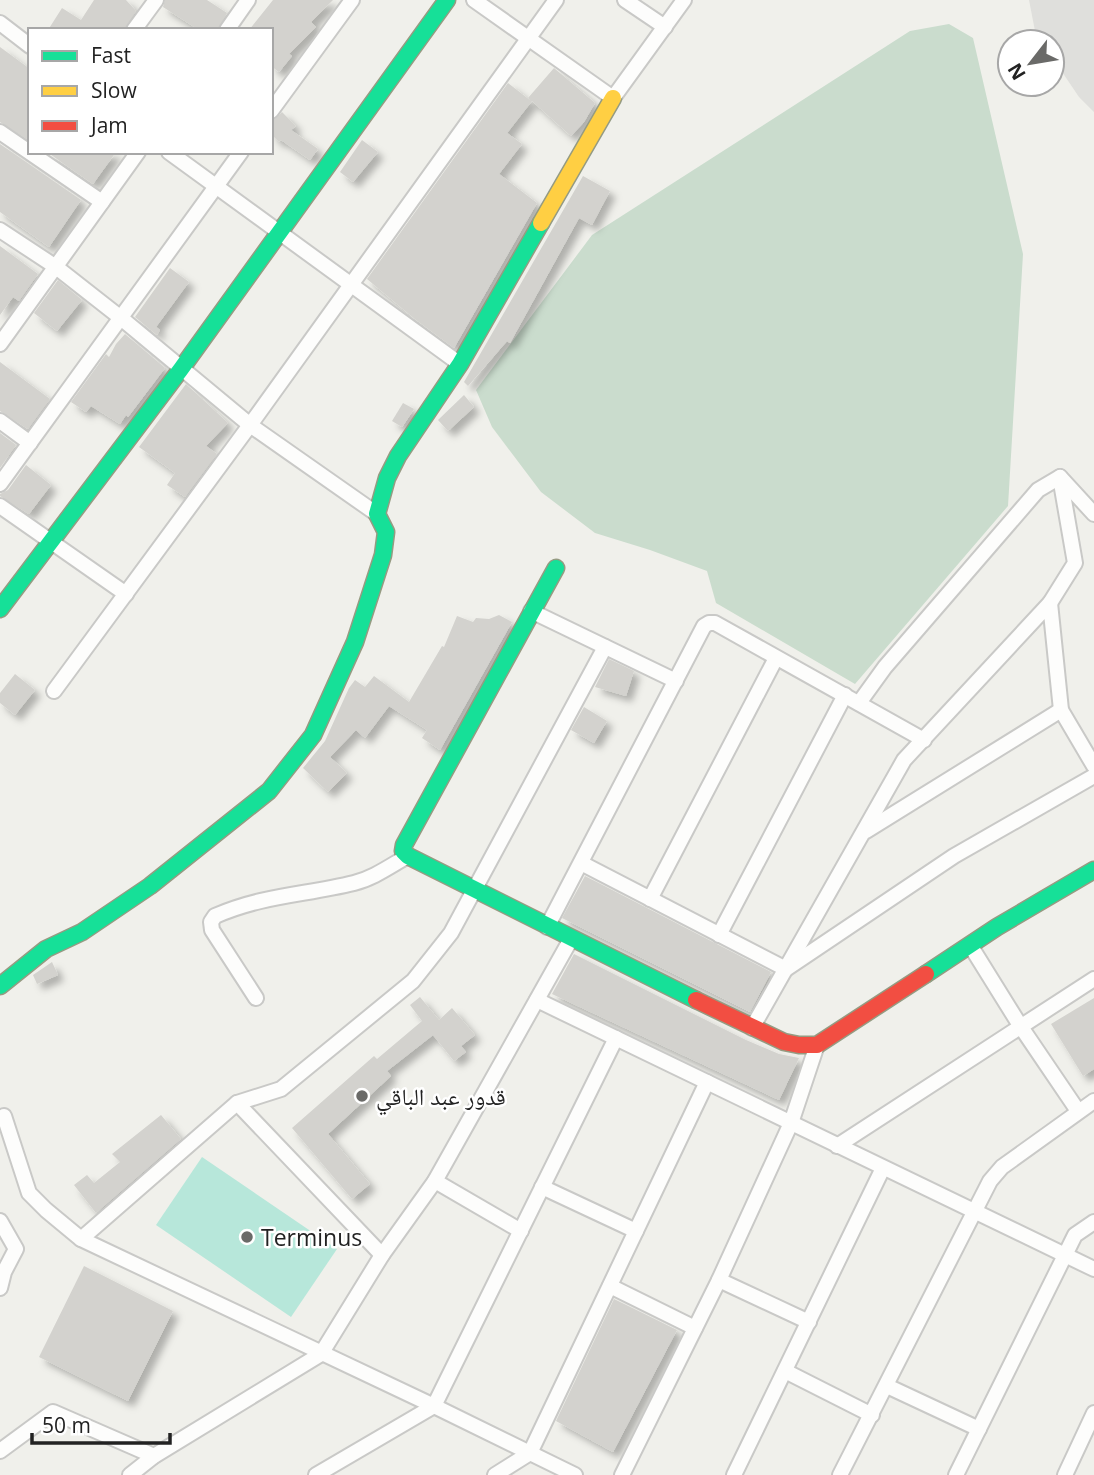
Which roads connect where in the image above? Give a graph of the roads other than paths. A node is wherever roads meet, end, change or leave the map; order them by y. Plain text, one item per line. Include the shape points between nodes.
1 (156, 0) edge
2 (248, 0) edge
3 (352, 0) edge
4 (447, 0) edge
5 (474, 0) edge
6 (556, 0) edge
7 (625, 0) edge
8 (684, 0) edge
9 (0, 23) edge
10 (664, 27) junction
11 (135, 28) edge
12 (228, 28) edge
13 (528, 38) junction
14 (28, 45) edge
15 (613, 98) junction
16 (273, 108) edge
17 (0, 132) edge
18 (28, 151) edge
19 (32, 154) edge
20 (137, 154) edge
21 (172, 154) edge
22 (240, 154) edge
23 (216, 186) junction
24 (102, 202) junction
25 (0, 230) edge
26 (280, 232) junction
27 (55, 267) junction
28 (350, 286) junction
29 (121, 318) junction
30 (3, 336) edge
31 (460, 364) junction
32 (181, 369) junction
33 (0, 421) edge
34 (250, 425) junction
35 (30, 443) junction
36 (1060, 477) junction
37 (0, 484) edge
38 (0, 506) edge
39 (377, 514) junction
40 (1094, 514) edge
41 (51, 541) junction
42 (555, 568) dead end
43 (126, 594) junction
44 (1049, 603) junction
45 (0, 609) edge
46 (531, 611) junction
47 (605, 647) junction
48 (776, 658) junction
49 (676, 681) junction
50 (54, 691) dead end
51 (845, 695) junction
52 (859, 703) junction
53 (1061, 710) junction
54 (924, 740) junction
55 (1094, 766) edge
56 (1094, 776) edge
57 (862, 833) junction
58 (408, 856) junction
59 (581, 863) junction
60 (1094, 870) edge
61 (475, 889) junction
62 (650, 899) junction
63 (547, 927) junction
64 (719, 935) junction
65 (571, 939) junction
66 (970, 945) junction
67 (786, 969) junction
68 (1094, 979) edge
69 (0, 986) edge
70 (256, 998) dead end
71 (537, 1000) junction
72 (1021, 1027) junction
73 (752, 1028) junction
74 (616, 1038) junction
75 (817, 1045) junction
76 (707, 1082) junction
77 (1094, 1101) edge
78 (237, 1103) junction
79 (1078, 1111) junction
80 (4, 1116) dead end
81 (791, 1123) junction
82 (837, 1146) junction
83 (883, 1168) junction
84 (435, 1181) junction
85 (542, 1187) junction
86 (975, 1213) junction
87 (0, 1221) edge
88 (1094, 1222) edge
89 (521, 1231) junction
90 (636, 1231) junction
91 (81, 1238) junction
92 (382, 1255) junction
93 (1065, 1255) junction
94 (1094, 1269) edge
95 (719, 1280) junction
96 (610, 1286) junction
97 (0, 1288) edge
98 (809, 1322) junction
99 (695, 1328) junction
100 (321, 1353) junction
101 (785, 1371) junction
102 (887, 1386) junction
103 (435, 1405) junction
104 (1094, 1413) edge
105 (872, 1415) junction
106 (979, 1429) junction
107 (0, 1451) edge
108 (530, 1453) junction
109 (154, 1456) junction
110 (130, 1475) edge
111 (316, 1475) edge
112 (495, 1475) edge
113 (575, 1475) edge
114 (622, 1475) edge
115 (734, 1475) edge
116 (839, 1475) edge
117 (956, 1475) edge
118 (1065, 1475) edge

1 - 11 street
2 - 12 street
3 - 16 street
4 - 26 street
5 - 13 street
6 - 13 street
7 - 10 street
8 - 10 street
9 - 14 street
10 - 15 street
13 - 15 street
13 - 28 street
15 - 31 street
17 - 18 street
19 - 24 street
20 - 24 street
21 - 23 street
22 - 23 street
23 - 26 street
23 - 29 street
24 - 27 street
25 - 27 street
26 - 28 street
26 - 32 street
27 - 29 street
27 - 30 street
28 - 31 street
28 - 34 street
29 - 32 street
29 - 35 street
31 - 39 street via 398,456
32 - 34 street
32 - 41 street
33 - 35 street
34 - 39 street
34 - 43 street
35 - 37 street
36 - 40 street
36 - 44 street via 1075,563
36 - 52 street via 1038,490
38 - 41 street
39 - 69 street via 386,532 383,555 355,642 313,735 269,791 150,886 82,932 46,949
41 - 43 street
41 - 45 street
42 - 46 street
43 - 50 street
44 - 53 street
44 - 54 street
46 - 47 street
46 - 58 street via 404,845
47 - 49 street
47 - 61 street
48 - 49 street via 709,623
48 - 51 street
48 - 62 street
49 - 59 street
51 - 52 street
51 - 64 street
52 - 54 street
53 - 55 street
53 - 57 street
54 - 57 street via 904,760
56 - 67 street via 954,856
57 - 67 street
58 - 61 street
58 - 70 street via 355,883 265,898 215,916 212,930
59 - 62 street
59 - 63 street
60 - 66 street
61 - 63 street
61 - 78 street via 451,933 413,981 281,1089
62 - 64 street
63 - 65 street
64 - 67 street
65 - 71 street
65 - 73 street
66 - 72 street
66 - 75 street
67 - 73 street
68 - 72 street
71 - 74 street
71 - 84 street
72 - 79 street
72 - 82 street
73 - 75 street via 791,1045
74 - 76 street
74 - 85 street
75 - 81 street
76 - 81 street
76 - 90 street
77 - 79 street
78 - 91 street
78 - 92 street
79 - 86 street via 995,1174
80 - 91 street via 29,1192
81 - 82 street
81 - 95 street
82 - 83 street
83 - 86 street
83 - 98 street
84 - 89 street
84 - 92 street
85 - 89 street
85 - 90 street
86 - 93 street
86 - 102 street
87 - 97 street via 16,1249
88 - 93 street via 1075,1235
89 - 103 street
90 - 96 street
91 - 100 street
92 - 100 street
93 - 94 street
93 - 106 street
95 - 98 street
95 - 99 street
96 - 99 street
96 - 108 street
98 - 101 street
99 - 114 street
100 - 103 street
100 - 109 street
101 - 105 street
101 - 115 street
102 - 105 street
102 - 106 street
103 - 108 street
103 - 111 street
104 - 118 street
105 - 116 street
106 - 117 street
107 - 109 street via 53,1412
108 - 112 street
108 - 113 street
109 - 110 street

